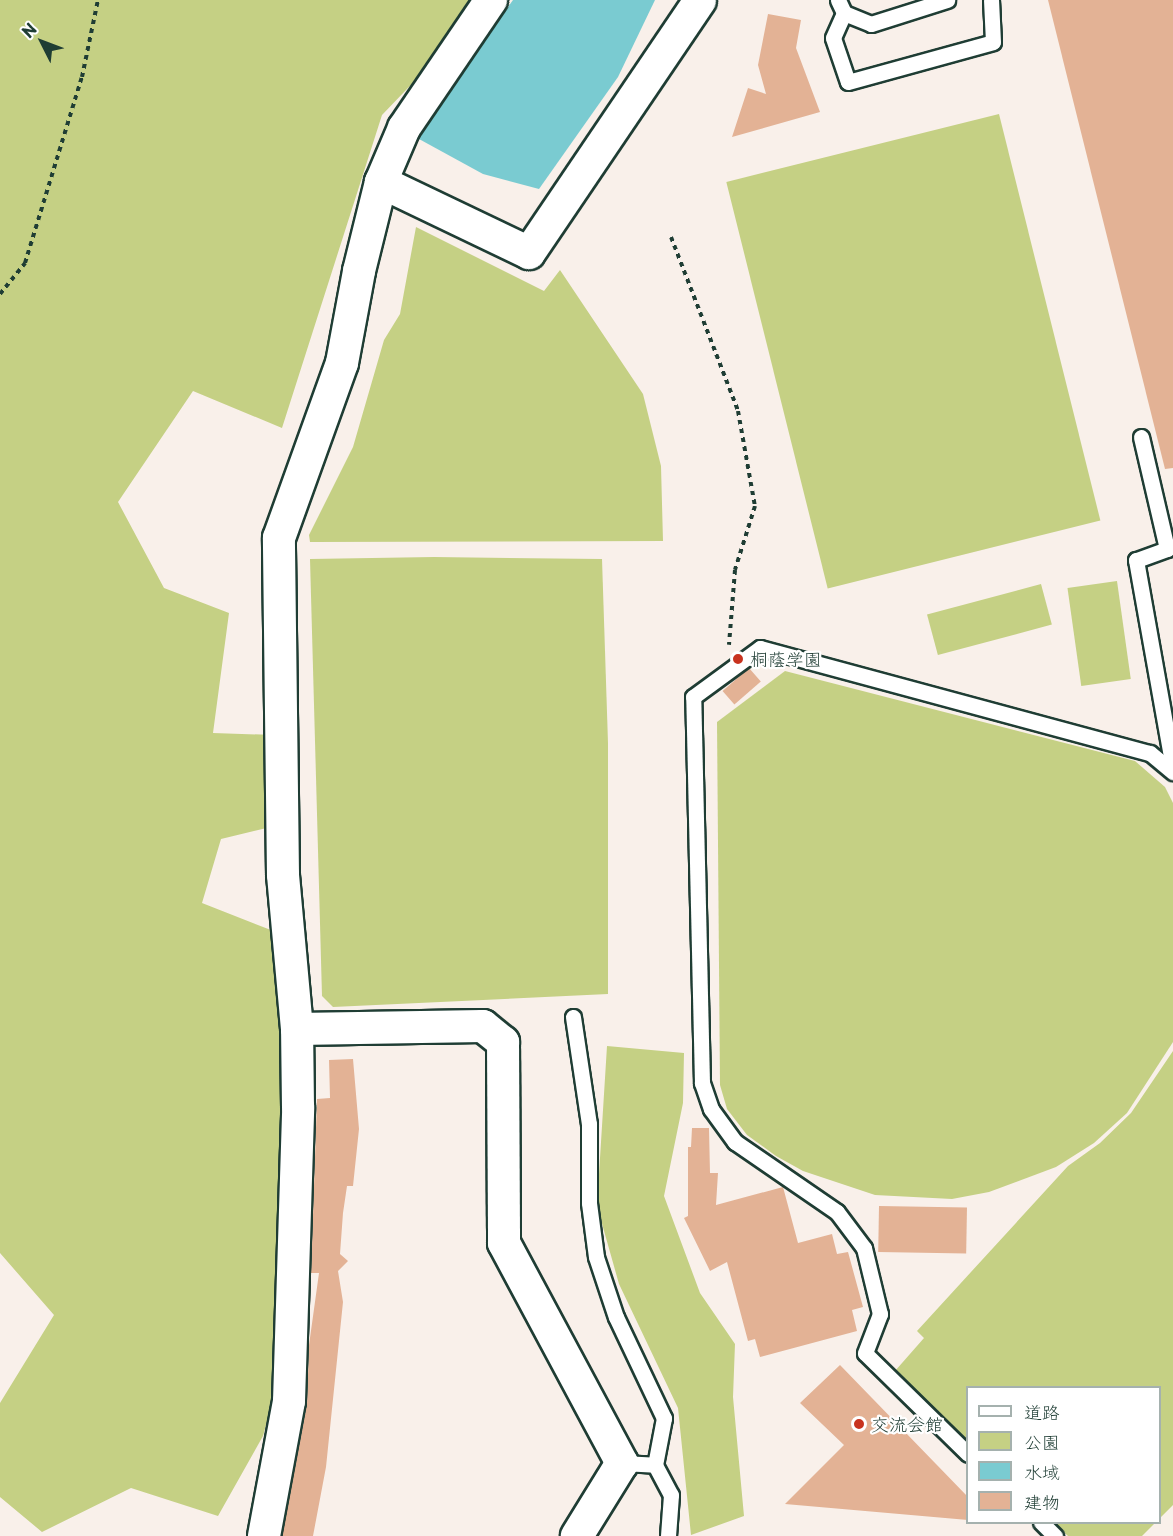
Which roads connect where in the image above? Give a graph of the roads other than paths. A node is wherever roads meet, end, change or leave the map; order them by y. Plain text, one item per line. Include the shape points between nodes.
1 (490, 0) edge
2 (700, 0) edge
3 (947, 0) edge
4 (991, 0) edge
5 (841, 7) edge
6 (381, 182) junction
7 (1141, 437) dead end
8 (1173, 770) edge
9 (573, 1017) dead end
10 (297, 1029) junction
11 (966, 1452) edge
12 (622, 1464) junction
13 (655, 1465) junction
14 (1043, 1524) edge
15 (264, 1536) edge
16 (577, 1536) edge
17 (668, 1536) edge
18 (1055, 1536) edge

1 - 6 street via 404,128
2 - 6 street via 529,253
3 - 5 lane via 871,24
4 - 5 lane via 993,42 848,81 833,38
6 - 10 street via 342,363 279,538 283,875
7 - 8 lane via 1167,549 1136,560
8 - 11 lane via 1150,753 760,648 693,697 702,1083 711,1109 735,1142 837,1212 864,1248 880,1314 865,1353
9 - 13 lane via 589,1124 589,1203 596,1257 616,1317 664,1418
10 - 12 street via 483,1026 503,1042 504,1243
10 - 15 street via 289,1401
12 - 13 lane
12 - 16 street
13 - 17 lane via 671,1495
14 - 18 lane

